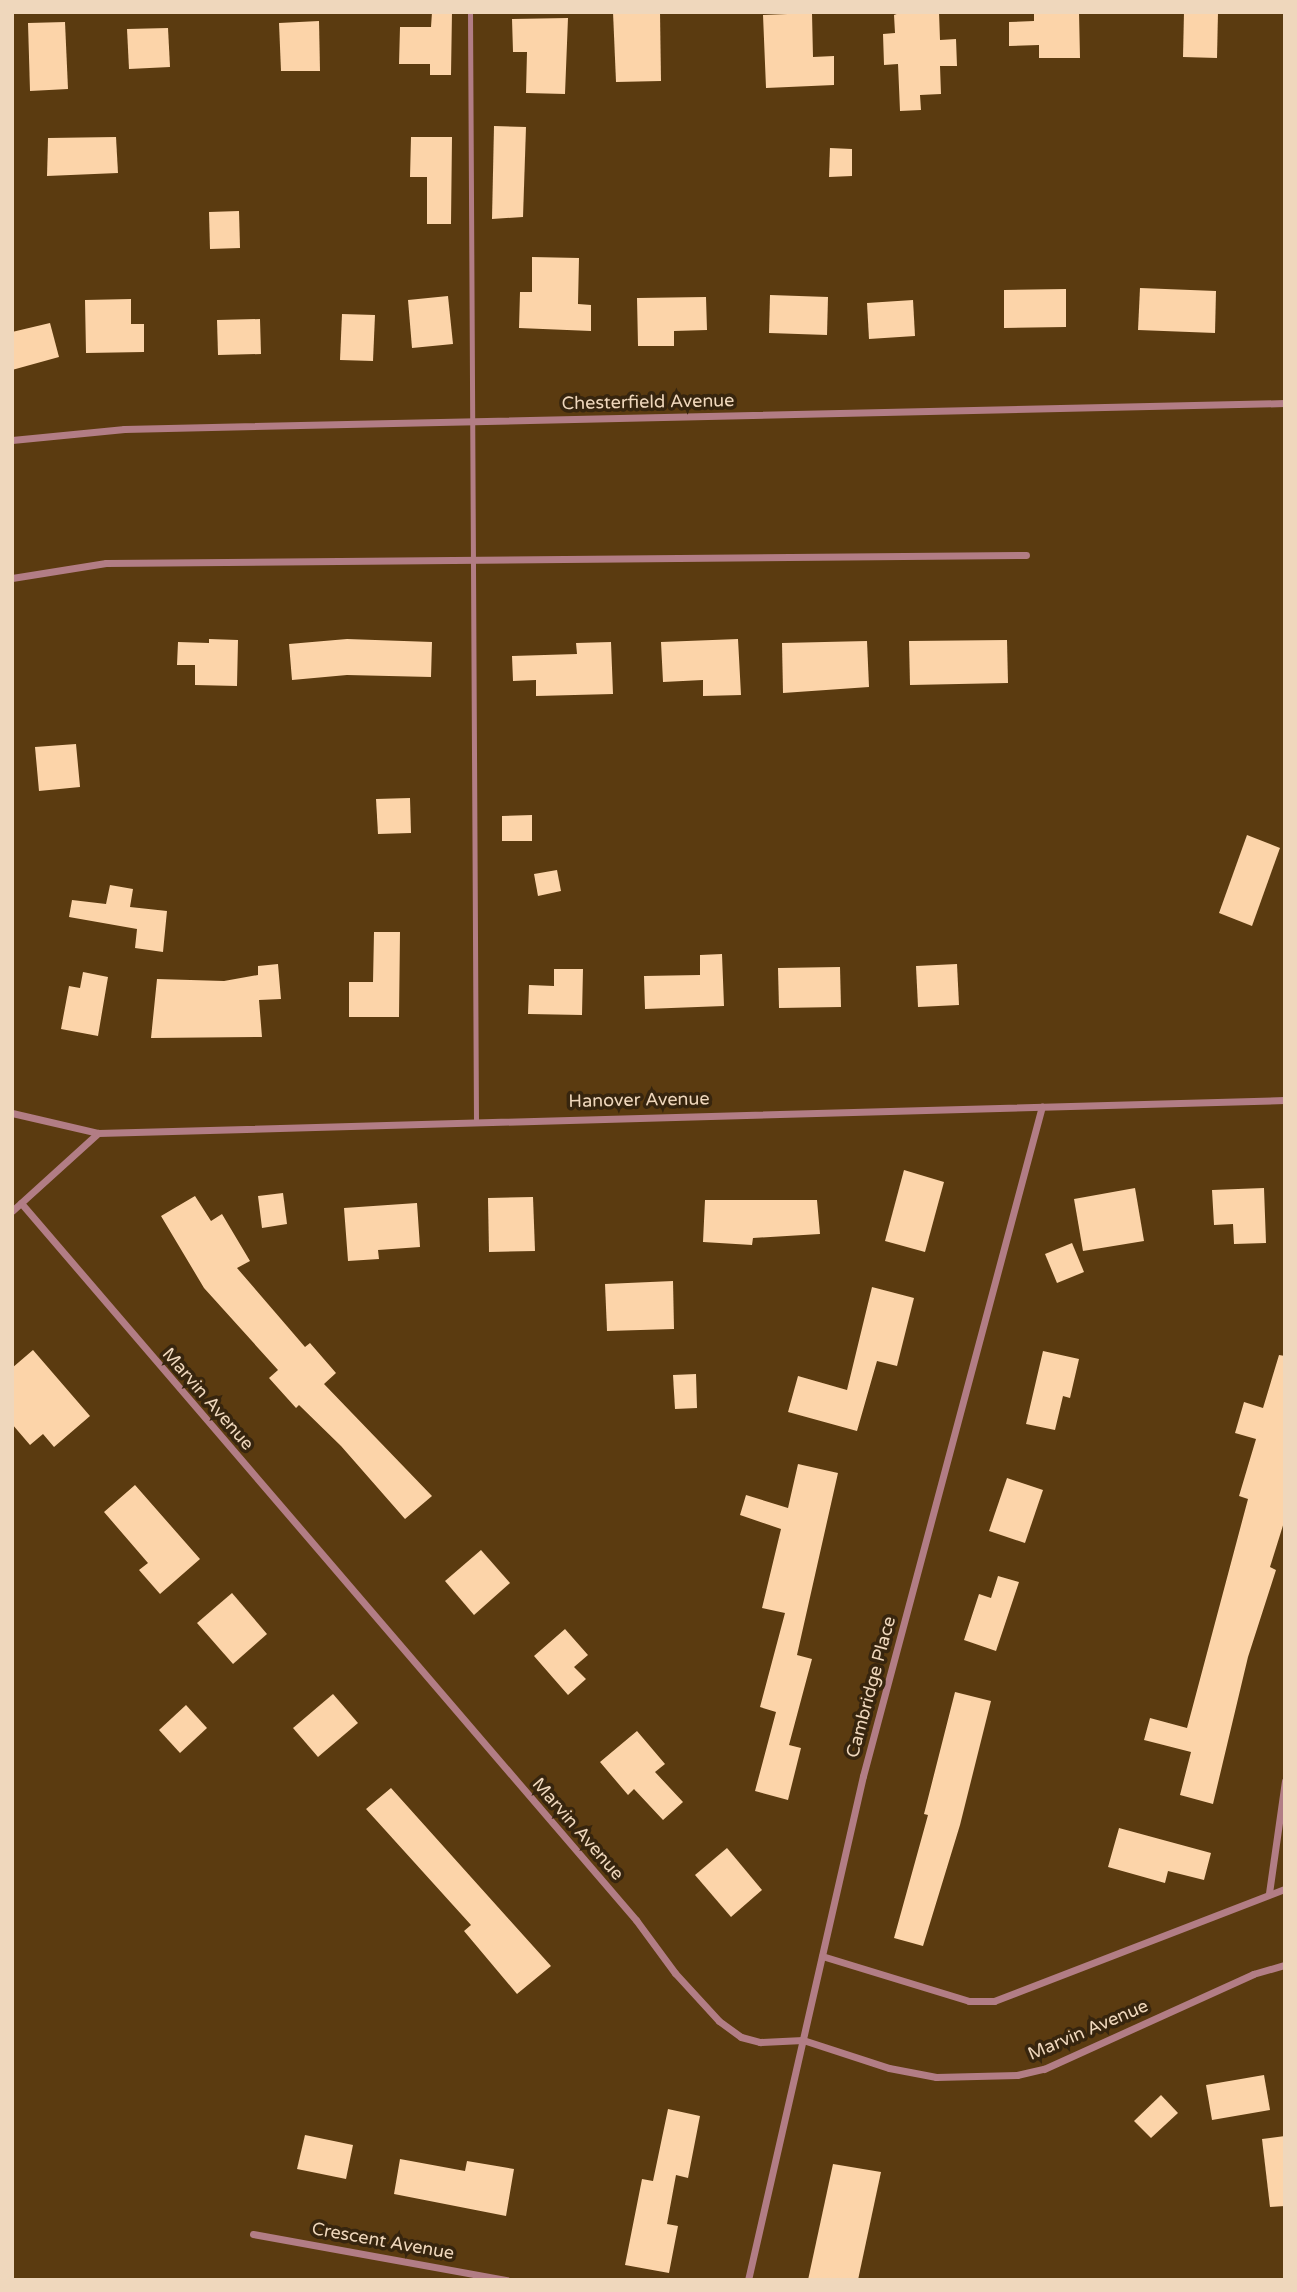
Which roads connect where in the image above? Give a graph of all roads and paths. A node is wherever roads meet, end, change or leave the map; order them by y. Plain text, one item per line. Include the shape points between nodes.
1 (470, 12) edge
2 (1285, 403) edge
3 (472, 422) junction
4 (12, 440) edge
5 (1026, 555) dead end
6 (473, 558) junction
7 (12, 578) edge
8 (1285, 1100) edge
9 (1042, 1106) junction
10 (12, 1113) edge
11 (476, 1120) junction
12 (98, 1133) junction
13 (21, 1203) junction
14 (12, 1211) edge
15 (1285, 1781) edge
16 (1285, 1889) edge
17 (1269, 1893) junction
18 (822, 1956) junction
19 (1285, 1965) edge
20 (803, 2040) junction
21 (253, 2234) dead end
22 (507, 2280) edge
23 (748, 2280) edge

1 - 3 lane
2 - 3 street, Chesterfield Avenue
3 - 4 street, Chesterfield Avenue via 124,429
3 - 6 lane
5 - 6 street
6 - 7 street via 106,563
6 - 11 lane
8 - 9 street, Hanover Avenue
9 - 11 street, Hanover Avenue
9 - 18 street, Cambridge Place via 863,1776
10 - 12 street
11 - 12 street, Hanover Avenue
12 - 13 street
13 - 14 street
13 - 20 street, Marvin Avenue via 719,2021 741,2037 760,2042
15 - 17 street
16 - 17 street
17 - 18 street via 994,2001 969,2001
18 - 20 street, Cambridge Place
19 - 20 street, Marvin Avenue via 1253,1974 1044,2070 1017,2075 936,2077 888,2068
20 - 23 street, Cambridge Place
21 - 22 street, Crescent Avenue

